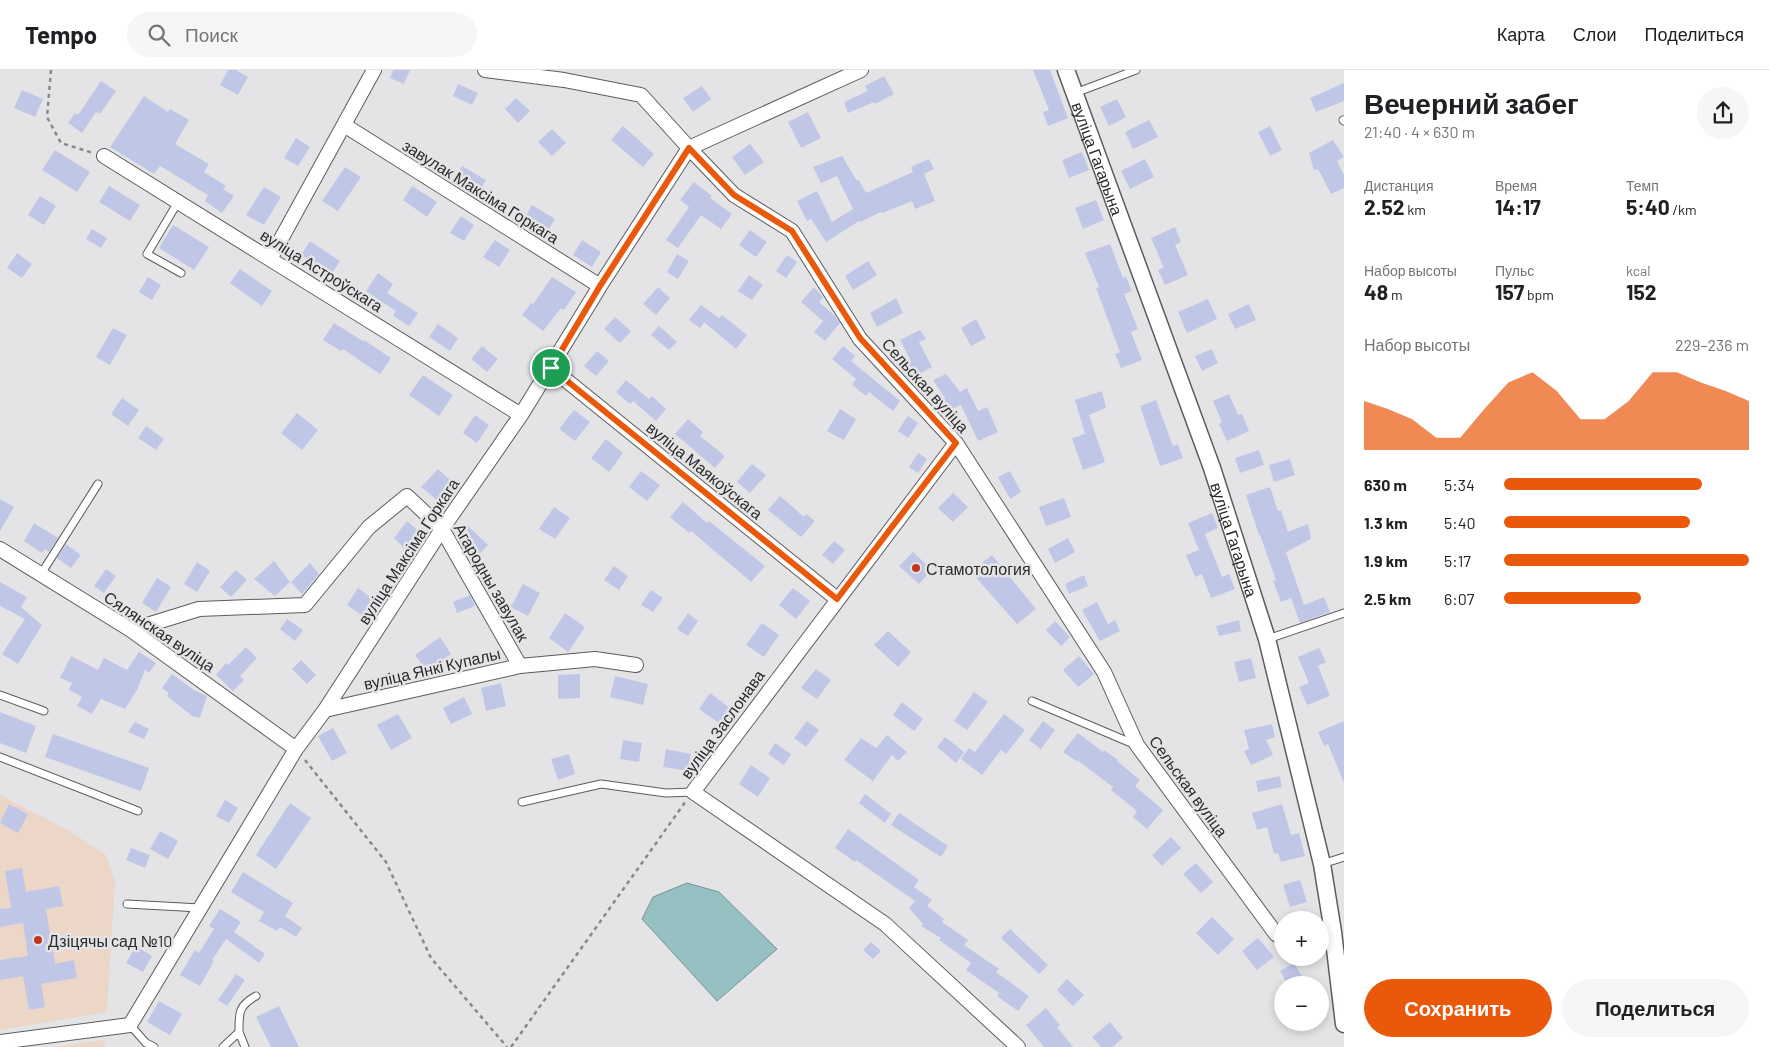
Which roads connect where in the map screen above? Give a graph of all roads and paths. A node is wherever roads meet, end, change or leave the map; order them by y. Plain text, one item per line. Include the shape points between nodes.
1 (51, 70) edge
2 (374, 70) edge
3 (485, 70) edge
4 (861, 70) edge
5 (1066, 70) edge
6 (1136, 70) edge
7 (1074, 94) junction
8 (344, 125) junction
9 (689, 148) junction
10 (104, 156) joint
11 (178, 202) junction
12 (270, 258) junction
13 (181, 273) dead end
14 (600, 286) junction
15 (551, 368) junction
16 (520, 415) junction
17 (956, 443) junction
18 (98, 484) dead end
19 (442, 529) junction
20 (0, 549) edge
21 (41, 574) junction
22 (837, 599) junction
23 (1344, 613) edge
24 (131, 630) junction
25 (1268, 639) junction
26 (636, 665) dead end
27 (520, 666) junction
28 (0, 695) edge
29 (1032, 701) dead end
30 (325, 710) junction
31 (44, 712) dead end
32 (1137, 745) junction
33 (296, 749) junction
34 (0, 757) edge
35 (693, 792) junction
36 (522, 802) dead end
37 (138, 811) dead end
38 (1344, 856) edge
39 (1322, 864) junction
40 (127, 904) dead end
41 (200, 908) junction
42 (1325, 911) edge
43 (1274, 931) edge
44 (1329, 948) edge
45 (256, 996) dead end
46 (1344, 1014) edge
47 (130, 1025) junction
48 (239, 1032) junction
49 (0, 1042) edge
50 (154, 1047) edge
51 (224, 1047) edge
52 (246, 1047) edge
53 (507, 1047) edge
54 (511, 1047) edge
55 (1018, 1047) edge

1 - 10 path via 47,117 61,143
2 - 8 street
3 - 9 street, Сельская вуліца via 566,78 641,95
4 - 9 street
5 - 7 street, вуліца Гагарына
6 - 7 lane
7 - 25 street, вуліца Гагарына via 1212,468
8 - 12 street
8 - 14 street, завулак Максіма Горкага
9 - 14 street, вуліца Максіма Горкага
9 - 17 street, Сельская вуліца via 734,195 792,231 860,338
10 - 11 street, вуліца Астроўскага
11 - 12 street, вуліца Астроўскага
11 - 13 lane via 147,254
12 - 16 street, вуліца Астроўскага
14 - 15 street, вуліца Максіма Горкага
15 - 16 street, вуліца Максіма Горкага
15 - 22 street, вуліца Маякоўскага
16 - 19 street, вуліца Максіма Горкага
17 - 22 street, вуліца Заслонава
17 - 32 street, Сельская вуліца via 1104,672
18 - 21 lane
19 - 24 street, Агародны завулак via 407,496 369,528 305,605 199,609
19 - 27 street, Агародны завулак
19 - 30 street, вуліца Максіма Горкага
20 - 21 street, Сялянская вуліца
21 - 24 street, Сялянская вуліца
22 - 35 street, вуліца Заслонава
23 - 25 lane
24 - 33 street, Сялянская вуліца
25 - 39 street, вуліца Гагарына
26 - 27 street, вуліца Янкі Купалы via 594,659
27 - 30 street, вуліца Янкі Купалы
28 - 31 lane
29 - 32 lane
30 - 33 street, вуліца Максіма Горкага
32 - 43 street, Сельская вуліца
33 - 41 street, вуліца Максіма Горкага
33 - 53 path via 386,862 431,958
34 - 37 lane
35 - 36 lane via 666,793 601,784
35 - 54 path
35 - 55 street, вуліца Заслонава via 885,924
38 - 39 lane
39 - 42 street, вуліца Гагарына
40 - 41 lane
41 - 47 street, вуліца Максіма Горкага
44 - 46 street, вуліца Гагарына
45 - 48 lane via 245,1002 239,1013
47 - 49 street
47 - 50 lane
48 - 51 lane
48 - 52 lane

